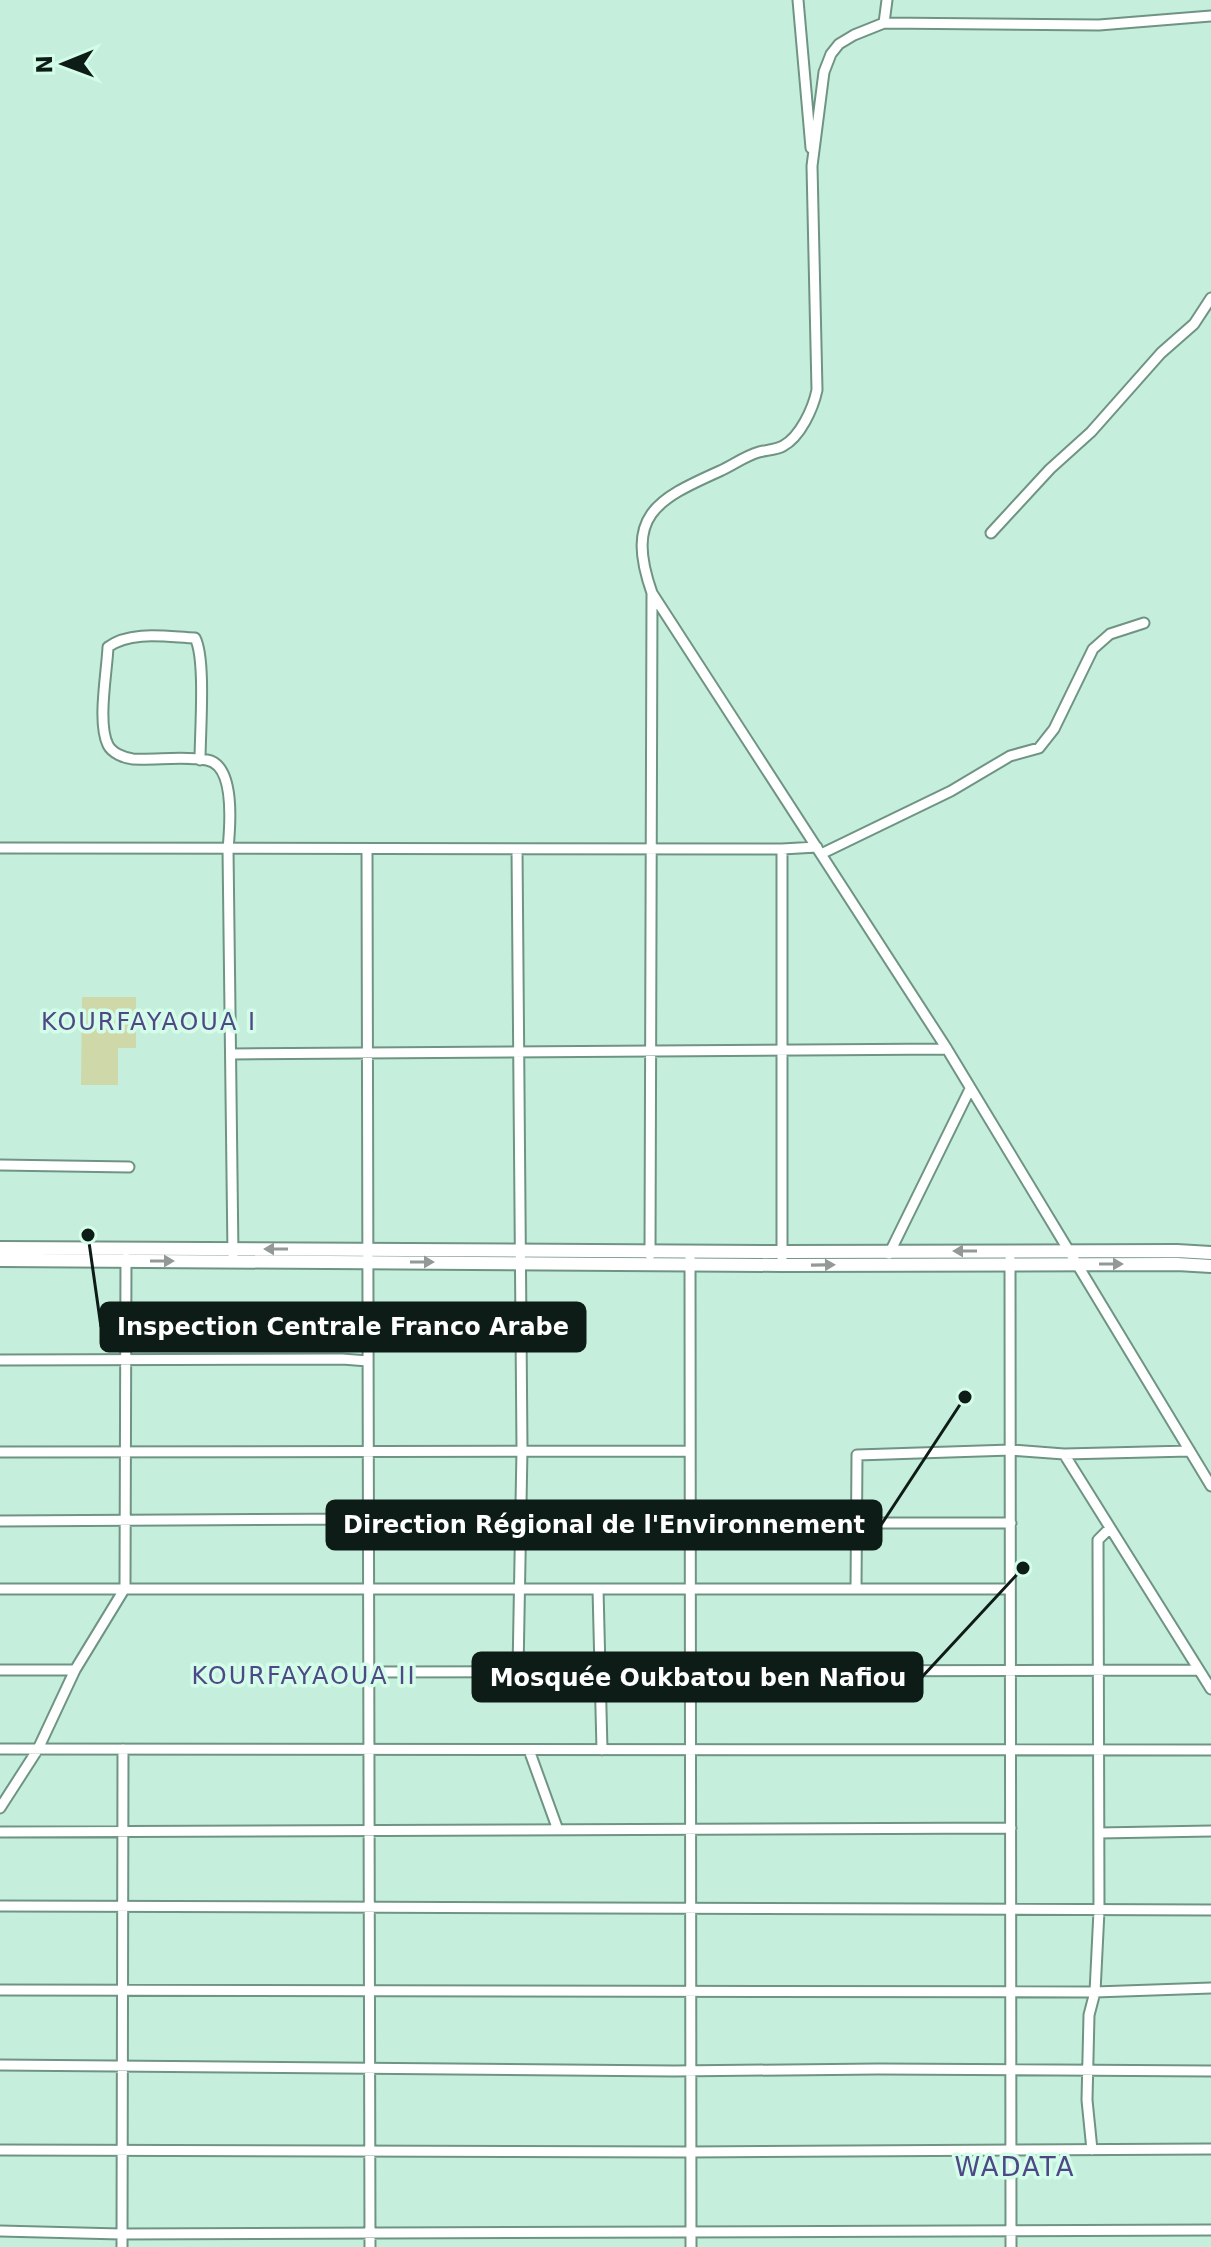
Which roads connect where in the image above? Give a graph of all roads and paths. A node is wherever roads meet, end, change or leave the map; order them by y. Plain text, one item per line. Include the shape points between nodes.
1 (798, 0) edge
2 (887, 0) edge
3 (1211, 16) edge
4 (884, 23) junction
5 (812, 166) junction
6 (1211, 298) edge
7 (991, 533) dead end
8 (652, 593) junction
9 (1144, 623) dead end
10 (200, 760) dead end
11 (0, 848) edge
12 (228, 849) junction
13 (367, 849) junction
14 (517, 849) junction
15 (651, 849) junction
16 (782, 849) junction
17 (819, 851) junction
18 (947, 1049) junction
19 (651, 1050) junction
20 (780, 1050) junction
21 (519, 1051) junction
22 (368, 1052) junction
23 (232, 1054) junction
24 (970, 1089) junction
25 (0, 1165) edge
26 (129, 1167) dead end
27 (0, 1248) edge
28 (891, 1251) junction
29 (1069, 1251) junction
30 (1211, 1253) edge
31 (126, 1255) junction
32 (233, 1255) junction
33 (368, 1256) junction
34 (519, 1256) junction
35 (650, 1257) junction
36 (690, 1257) junction
37 (1010, 1258) junction
38 (782, 1259) junction
39 (0, 1260) edge
40 (884, 1264) junction
41 (1077, 1264) junction
42 (1211, 1266) edge
43 (0, 1360) edge
44 (125, 1361) junction
45 (368, 1361) junction
46 (522, 1449) junction
47 (1011, 1450) junction
48 (369, 1451) junction
49 (690, 1451) junction
50 (1190, 1451) junction
51 (0, 1452) edge
52 (124, 1452) junction
53 (1064, 1454) junction
54 (1211, 1486) edge
55 (369, 1519) junction
56 (0, 1521) edge
57 (124, 1521) junction
58 (519, 1521) junction
59 (856, 1523) junction
60 (1011, 1523) junction
61 (1110, 1528) junction
62 (125, 1588) junction
63 (0, 1589) edge
64 (369, 1589) junction
65 (517, 1589) junction
66 (598, 1589) junction
67 (689, 1589) junction
68 (856, 1589) junction
69 (1010, 1589) junction
70 (689, 1669) junction
71 (0, 1670) edge
72 (75, 1670) junction
73 (599, 1670) junction
74 (1099, 1670) junction
75 (1199, 1670) junction
76 (518, 1671) junction
77 (1011, 1671) junction
78 (369, 1672) junction
79 (1211, 1689) edge
80 (0, 1749) edge
81 (38, 1749) junction
82 (123, 1749) junction
83 (369, 1750) junction
84 (529, 1750) junction
85 (602, 1750) junction
86 (690, 1750) junction
87 (1011, 1750) junction
88 (1099, 1750) junction
89 (1211, 1750) edge
90 (0, 1808) edge
91 (1011, 1828) junction
92 (558, 1830) junction
93 (690, 1830) junction
94 (369, 1831) junction
95 (1211, 1831) edge
96 (0, 1832) edge
97 (124, 1832) junction
98 (1099, 1833) junction
99 (0, 1906) edge
100 (123, 1907) junction
101 (370, 1907) junction
102 (690, 1908) junction
103 (1211, 1910) edge
104 (1011, 1911) junction
105 (1099, 1911) junction
106 (1211, 1988) edge
107 (0, 1990) edge
108 (122, 1990) junction
109 (370, 1990) junction
110 (690, 1990) junction
111 (1010, 1990) junction
112 (1095, 1992) junction
113 (0, 2065) edge
114 (121, 2065) junction
115 (1011, 2069) junction
116 (1089, 2069) junction
117 (370, 2070) junction
118 (690, 2071) junction
119 (1211, 2071) edge
120 (121, 2149) junction
121 (1211, 2149) edge
122 (0, 2150) edge
123 (370, 2150) junction
124 (1092, 2150) junction
125 (1011, 2151) junction
126 (690, 2152) junction
127 (1211, 2230) edge
128 (0, 2231) edge
129 (691, 2231) junction
130 (1011, 2232) junction
131 (370, 2233) junction
132 (121, 2234) junction
133 (122, 2247) edge
134 (370, 2247) edge
135 (691, 2247) edge
136 (1011, 2247) edge

1 - 5 street
2 - 4 street
3 - 4 street via 1099,25
4 - 5 street via 854,35 831,54
5 - 8 street via 814,404 783,446 756,453 656,506 644,527 641,549
6 - 7 street via 1194,324
8 - 15 street
8 - 17 street
9 - 17 street via 1110,634 1093,649 1054,729 1039,748 1010,756 951,791
10 - 12 street via 200,745 200,731 199,716 199,687 200,646 195,638 136,637 108,647 104,730 109,748 124,758 158,760 197,760 210,760 219,767 231,814
11 - 12 street
12 - 13 street
12 - 23 street
13 - 14 street
13 - 22 street
14 - 15 street
14 - 21 street
15 - 16 street
15 - 19 street
16 - 17 street
16 - 20 street
17 - 18 street
18 - 20 street
18 - 24 street
19 - 20 street
19 - 21 street
19 - 35 street
20 - 38 street
21 - 22 street
21 - 34 street
22 - 23 street
22 - 33 street
23 - 32 street
24 - 28 street
24 - 29 street
25 - 26 street
27 - 31 street
37 -> 28 street
28 - 38 street
28 - 40 street
29 - 30 street
29 - 37 street
29 - 41 street
31 - 32 street
31 - 39 street
31 - 44 street
32 - 33 street
33 - 34 street
33 - 45 street
34 - 35 street
34 - 46 street
35 - 36 street
36 - 38 street
36 - 49 street
37 - 40 street
37 - 41 street
37 - 47 street
38 -> 40 street
41 -> 42 street
41 - 50 street
43 - 44 street
44 - 45 street
44 - 52 street
45 - 48 street
46 - 48 street
46 - 49 street
46 - 58 street
47 - 53 street
47 - 59 street via 857,1455
47 - 60 street
48 - 52 street
48 - 55 street
49 - 67 street
50 - 53 street
50 - 54 street
51 - 52 street
52 - 57 street
53 - 61 street
55 - 57 street
55 - 58 street
55 - 64 street
56 - 57 street
57 - 62 street
58 - 65 street
59 - 60 street
59 - 68 street
60 - 69 street
61 - 74 street via 1098,1540
61 - 75 street
62 - 63 street
62 - 64 street
62 - 72 street
64 - 65 street
64 - 78 street
65 - 66 street
65 - 76 street
66 - 67 street
66 - 73 street
67 - 68 street
67 - 70 street
68 - 69 street
69 - 77 street
70 - 73 street
70 - 77 street
70 - 86 street
71 - 72 street
72 - 81 street
73 - 76 street
73 - 85 street
74 - 75 street
74 - 77 street
74 - 88 street
75 - 79 street
76 - 78 street
77 - 87 street
78 - 83 street
80 - 81 street
81 - 82 street
81 - 90 street
82 - 83 street
82 - 97 street
83 - 84 street
83 - 94 street
84 - 85 street
84 - 92 street
85 - 86 street
86 - 87 street
86 - 93 street
87 - 88 street
87 - 91 street
88 - 89 street
88 - 98 street
91 - 93 street
91 - 104 street
92 - 93 street
92 - 94 street
93 - 102 street
94 - 97 street
94 - 101 street
95 - 98 street
96 - 97 street
97 - 100 street
98 - 105 street
99 - 100 street
100 - 101 street
100 - 108 street
101 - 102 street
101 - 109 street
102 - 104 street
102 - 110 street
103 - 105 street
104 - 105 street
104 - 111 street
105 - 112 street
106 - 112 street
107 - 108 street
108 - 109 street
108 - 114 street
109 - 110 street
109 - 117 street
110 - 111 street
110 - 118 street
111 - 112 street
111 - 115 street
112 - 116 street via 1089,2015
113 - 114 street
114 - 117 street
114 - 120 street
115 - 116 street
115 - 118 street
115 - 125 street
116 - 119 street
116 - 124 street
117 - 118 street
117 - 123 street
118 - 126 street
120 - 122 street
120 - 123 street
120 - 132 street
121 - 124 street
123 - 126 street
123 - 131 street
124 - 125 street
125 - 126 street
125 - 130 street
126 - 129 street
127 - 130 street
128 - 132 street
129 - 130 street
129 - 131 street
129 - 135 street
130 - 136 street
131 - 132 street
131 - 134 street
132 - 133 street

